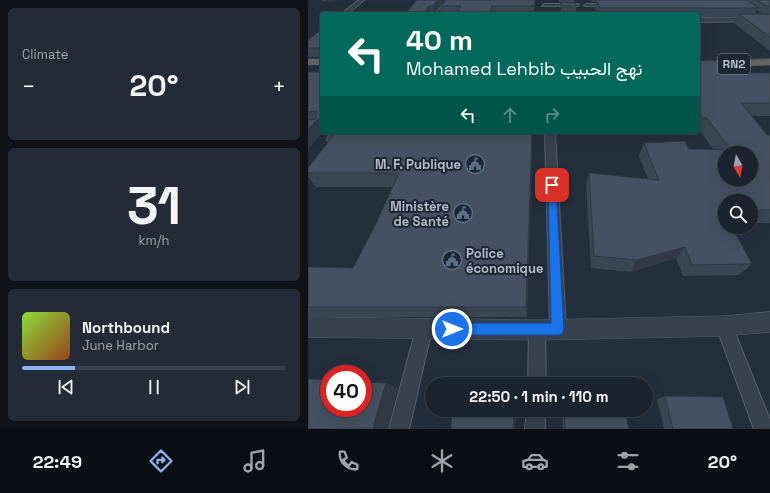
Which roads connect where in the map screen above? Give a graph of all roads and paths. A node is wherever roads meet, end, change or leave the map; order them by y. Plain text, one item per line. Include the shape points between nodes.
1 (362, 0) edge
2 (449, 0) edge
3 (544, 5) edge
4 (586, 5) edge
5 (621, 5) edge
6 (347, 12) edge
7 (440, 12) edge
8 (753, 12) edge
9 (733, 14) edge
10 (740, 19) junction
11 (763, 19) junction
12 (770, 19) edge
13 (700, 20) edge
14 (770, 59) edge
15 (700, 61) edge
16 (308, 62) edge
17 (320, 62) edge
18 (770, 62) edge
19 (700, 65) edge
20 (308, 67) edge
21 (320, 67) edge
22 (550, 134) edge
23 (334, 136) edge
24 (325, 148) edge
25 (770, 322) edge
26 (724, 326) junction
27 (308, 328) edge
28 (424, 329) junction
29 (558, 329) junction
30 (537, 330) junction
31 (537, 377) edge
32 (536, 417) edge
33 (399, 429) edge
34 (536, 429) edge
35 (764, 429) edge

1 - 6 street
2 - 7 street
3 - 4 street
4 - 5 street
8 - 11 street
9 - 10 street
10 - 11 street
10 - 13 street
11 - 12 street
14 - 15 highway, RN2
16 - 17 highway
18 - 19 highway, RN2
20 - 21 highway
22 - 29 street
23 - 24 street
25 - 26 street
26 - 29 street
26 - 35 street
27 - 28 street
28 - 30 street
28 - 33 street
29 - 30 street
30 - 31 street
32 - 34 street

